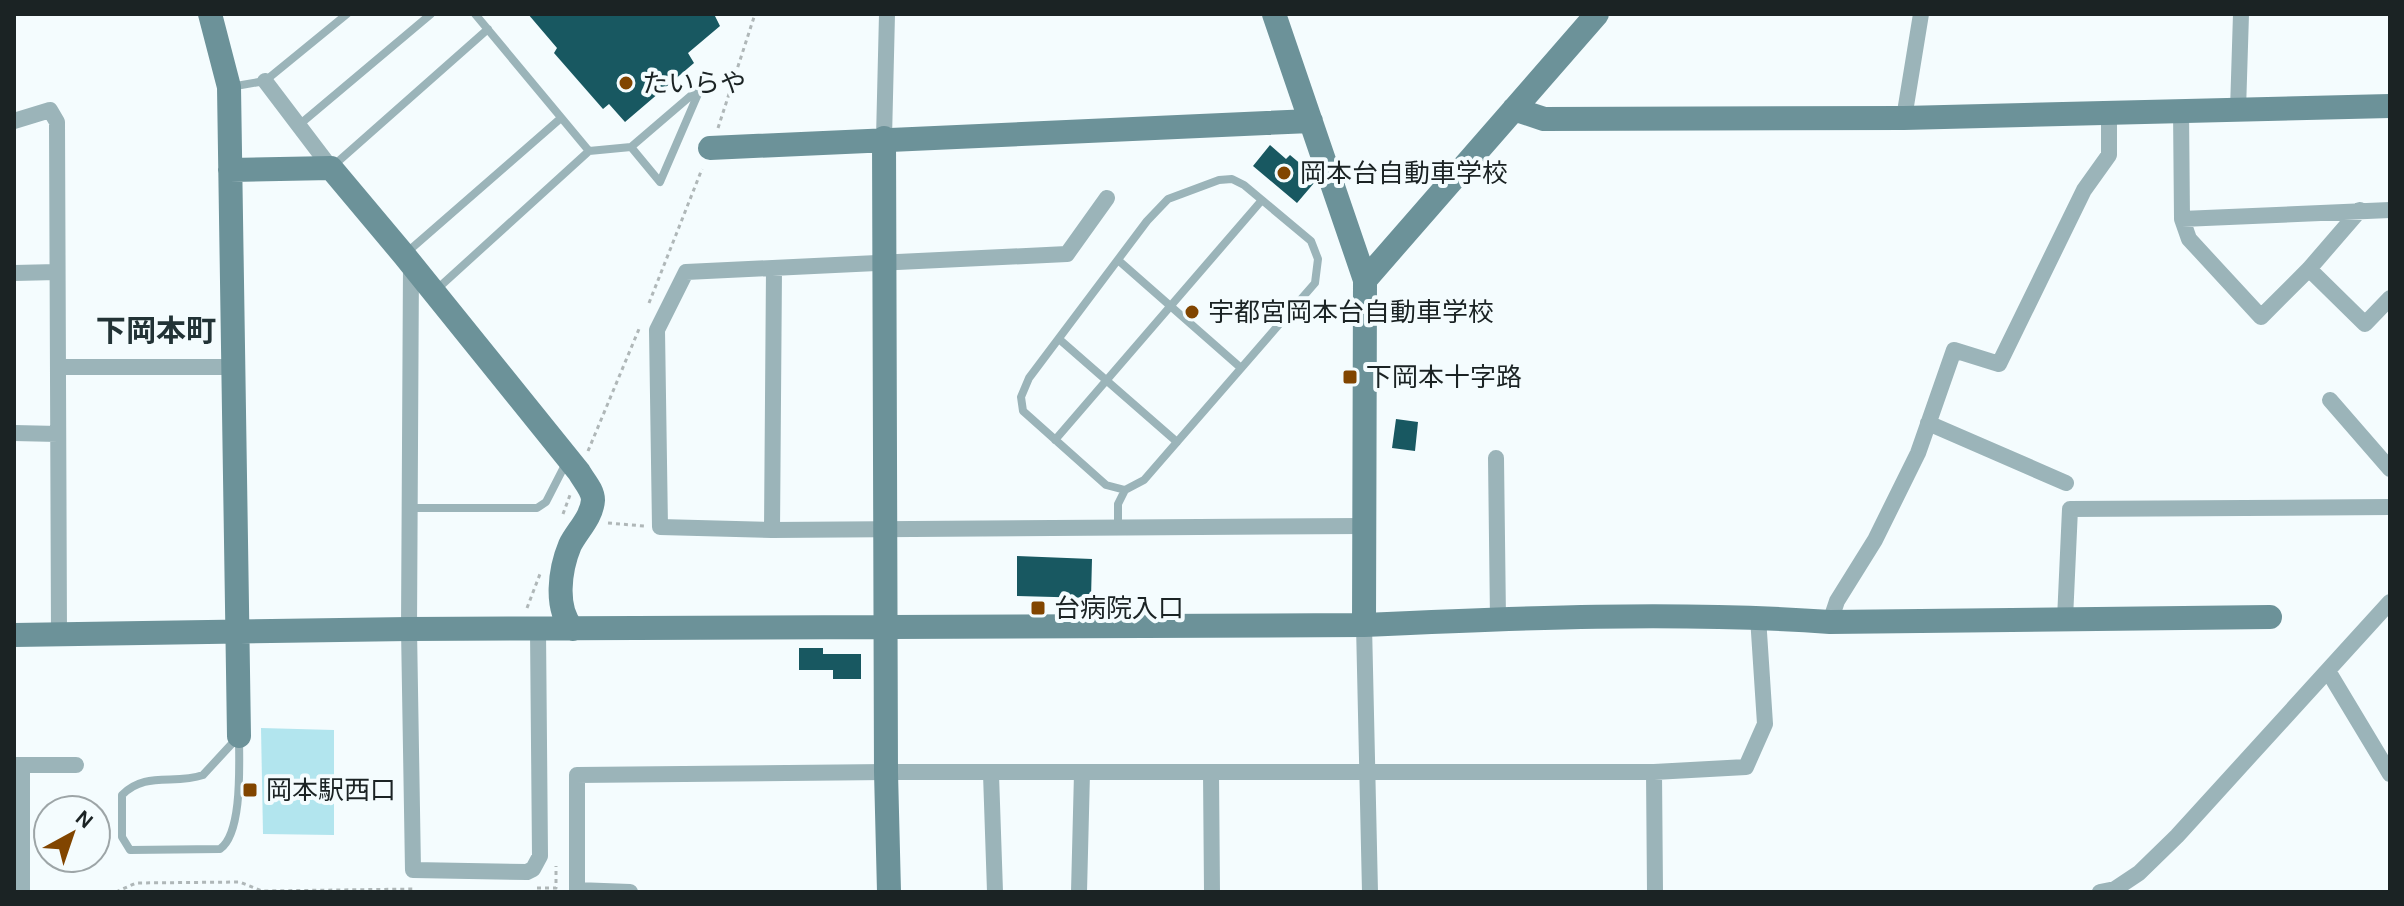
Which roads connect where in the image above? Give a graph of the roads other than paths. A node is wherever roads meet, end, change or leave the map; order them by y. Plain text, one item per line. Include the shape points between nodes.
1 (210, 14) edge
2 (347, 14) edge
3 (431, 14) edge
4 (887, 14) edge
5 (1274, 14) edge
6 (1597, 14) edge
7 (1921, 14) edge
8 (2241, 14) edge
9 (477, 15) edge
10 (488, 29) junction
11 (265, 81) junction
12 (229, 87) junction
13 (2390, 106) edge
14 (1514, 109) junction
15 (2181, 110) junction
16 (2238, 110) junction
17 (2109, 112) junction
18 (561, 118) junction
19 (1904, 118) junction
20 (14, 121) edge
21 (1311, 121) junction
22 (298, 125) junction
23 (884, 138) junction
24 (713, 140) road end
25 (631, 147) junction
26 (589, 151) junction
27 (331, 168) junction
28 (230, 170) junction
29 (1107, 198) dead end
30 (1262, 200) junction
31 (2360, 210) junction
32 (2390, 210) edge
33 (2182, 219) junction
34 (408, 259) junction
35 (1118, 260) junction
36 (884, 263) junction
37 (774, 269) junction
38 (2309, 269) junction
39 (57, 272) junction
40 (14, 273) edge
41 (1365, 280) junction
42 (434, 291) junction
43 (2390, 298) edge
44 (1171, 306) junction
45 (1059, 339) junction
46 (58, 367) junction
47 (234, 367) junction
48 (1241, 368) junction
49 (1106, 381) junction
50 (2330, 400) dead end
51 (1928, 423) junction
52 (14, 433) edge
53 (58, 434) junction
54 (1055, 440) junction
55 (1177, 442) junction
56 (568, 458) junction
57 (1496, 458) dead end
58 (2390, 469) edge
59 (2066, 483) dead end
60 (1125, 490) junction
61 (2390, 507) edge
62 (410, 508) junction
63 (1118, 526) junction
64 (1362, 526) junction
65 (884, 528) junction
66 (772, 530) junction
67 (2390, 602) edge
68 (1758, 617) junction
69 (2270, 617) dead end
70 (1498, 619) junction
71 (2065, 619) junction
72 (1830, 622) junction
73 (1364, 625) junction
74 (887, 627) junction
75 (409, 629) junction
76 (573, 629) junction
77 (538, 630) junction
78 (238, 632) junction
79 (59, 634) junction
80 (14, 635) edge
81 (2328, 671) junction
82 (239, 736) junction
83 (18, 765) edge
84 (76, 765) dead end
85 (886, 772) junction
86 (1369, 772) junction
87 (1654, 772) junction
88 (1082, 773) junction
89 (1211, 773) junction
90 (991, 774) junction
91 (2390, 774) edge
92 (22, 892) edge
93 (630, 892) edge
94 (889, 892) edge
95 (995, 892) edge
96 (1079, 892) edge
97 (1212, 892) edge
98 (1370, 892) edge
99 (1655, 892) edge
100 (2100, 892) edge

1 - 12 street
2 - 11 lane
3 - 22 lane
4 - 23 street
5 - 21 street
6 - 14 street
7 - 19 street
8 - 16 street
9 - 10 lane
10 - 18 lane
10 - 27 lane
11 - 12 lane
11 - 22 street
12 - 28 street
13 - 16 street
14 - 19 street via 1544,119
14 - 41 street
15 - 16 street
15 - 17 street
15 - 33 street
17 - 19 street
17 - 51 street via 2109,155 2084,190 1999,364 1954,350
18 - 26 lane
18 - 34 lane
20 - 39 street via 50,110 57,122
21 - 23 street
21 - 41 street
22 - 27 street
23 - 24 street
23 - 36 street
25 - 25 lane via 643,137 701,87 660,182
25 - 26 lane
26 - 42 lane
27 - 28 street
27 - 34 street
28 - 47 street
29 - 36 street via 1067,254
30 - 35 lane via 1232,179 1168,199
30 - 44 lane
30 - 48 lane via 1311,241 1318,259 1315,283
31 - 32 street
31 - 33 street
31 - 38 street
33 - 38 street via 2189,239 2261,317
34 - 42 street
34 - 62 street
35 - 44 lane
35 - 45 lane
36 - 37 street
36 - 65 street
37 - 66 street
37 - 66 street via 686,272 657,330 660,527
38 - 43 street via 2365,324
39 - 40 street
39 - 46 street
41 - 64 street
42 - 56 street
44 - 48 lane
44 - 49 lane
45 - 49 lane
45 - 54 lane via 1021,397 1023,411
46 - 47 street
46 - 53 street
47 - 78 street
48 - 55 lane
49 - 54 lane
49 - 55 lane
50 - 58 street
51 - 59 street
51 - 72 street via 1918,453
52 - 53 street
53 - 79 street
54 - 60 lane via 1106,485
55 - 60 lane via 1144,480
56 - 62 lane via 546,502 537,508
56 - 76 street via 593,501 562,574 562,606
57 - 70 street
60 - 63 lane via 1118,504
61 - 71 street via 2070,509
62 - 75 street
63 - 64 street
63 - 65 street
64 - 73 street
65 - 66 street
65 - 74 street
67 - 81 street
68 - 70 street
68 - 72 street
68 - 87 street via 1765,724 1746,767
69 - 71 street
70 - 73 street
71 - 72 street
73 - 74 street
73 - 86 street
74 - 76 street
74 - 85 street
75 - 77 street
75 - 77 street via 413,870 527,872 540,856
75 - 78 street
76 - 77 street
78 - 79 street
78 - 82 street
79 - 80 street
81 - 91 street
81 - 100 street via 2139,873
82 - 82 lane via 239,790 225,846 130,850 122,837 122,795 147,781 203,775
83 - 84 street
83 - 92 street
85 - 90 street
85 - 93 street via 577,775 577,890
85 - 94 street
86 - 87 street
86 - 89 street
86 - 98 street
87 - 99 street
88 - 89 street
88 - 90 street
88 - 96 street
89 - 97 street
90 - 95 street

